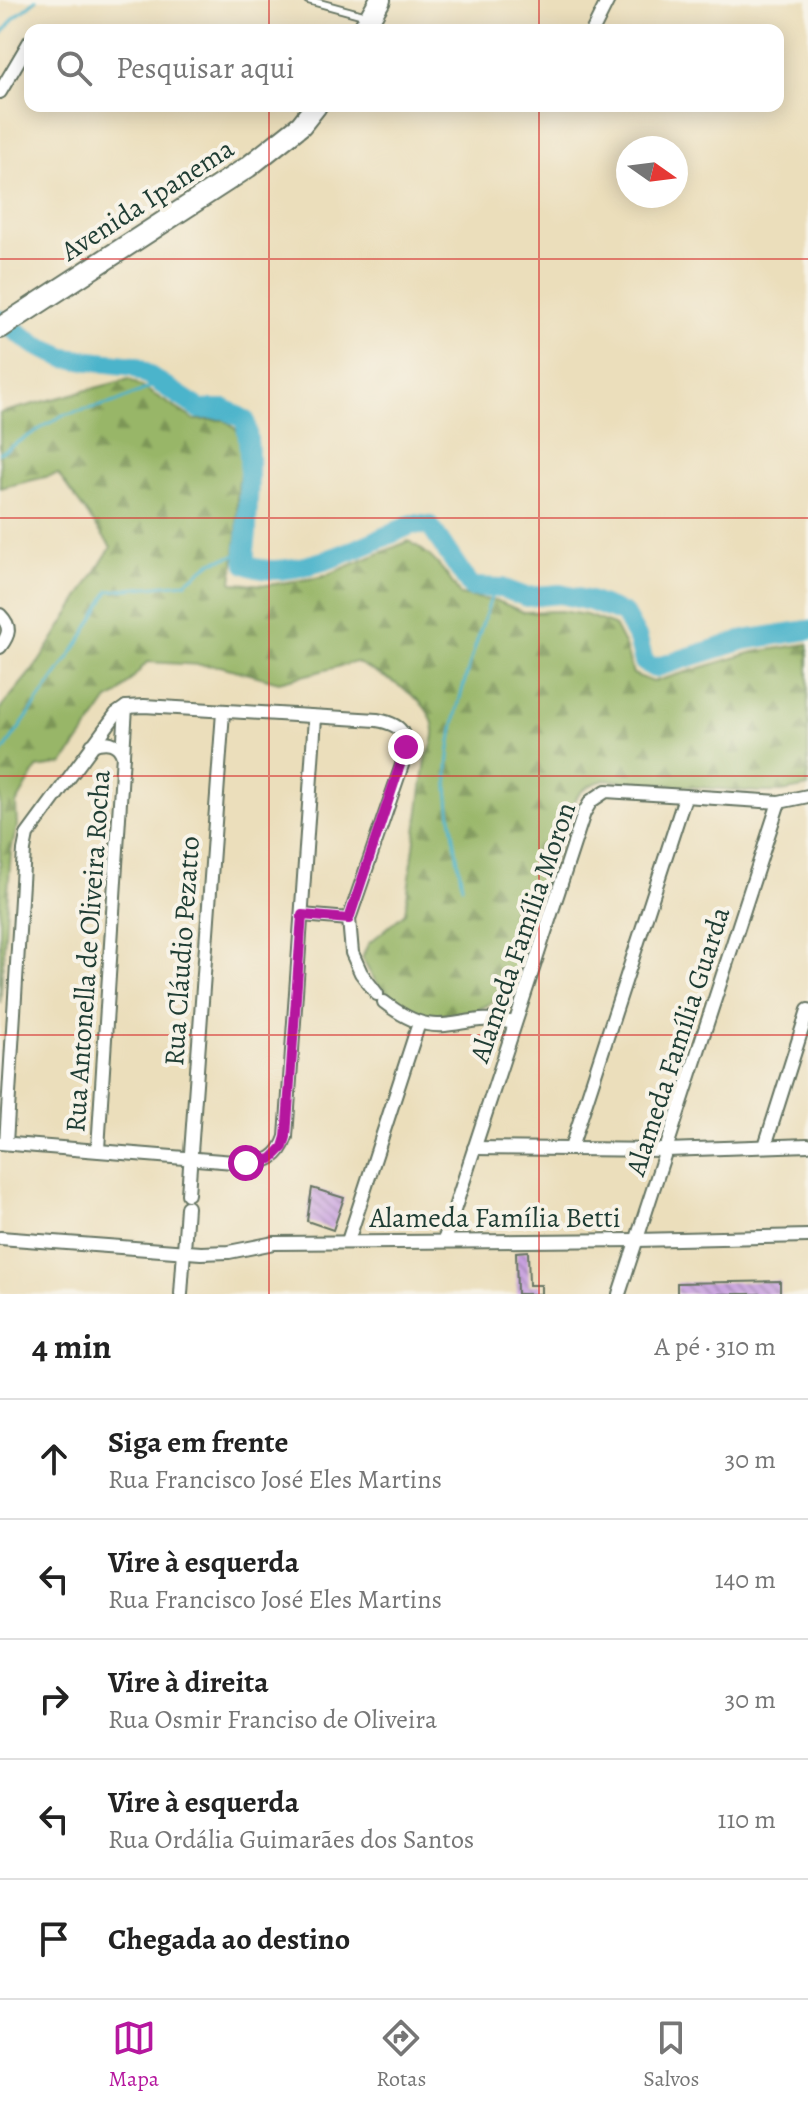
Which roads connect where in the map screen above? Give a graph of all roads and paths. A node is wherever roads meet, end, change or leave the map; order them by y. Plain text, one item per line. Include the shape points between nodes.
1 (308, 0) edge
2 (608, 0) edge
3 (371, 16) edge
4 (596, 24) edge
5 (24, 51) edge
6 (0, 92) edge
7 (311, 112) edge
8 (0, 328) edge
9 (0, 615) edge
10 (0, 647) edge
11 (126, 707) junction
12 (223, 712) junction
13 (315, 718) junction
14 (92, 745) junction
15 (123, 756) junction
16 (808, 796) edge
17 (685, 797) junction
18 (779, 802) junction
19 (302, 915) junction
20 (349, 919) junction
21 (808, 1010) edge
22 (419, 1023) junction
23 (514, 1023) junction
24 (5, 1050) edge
25 (3, 1143) edge
26 (808, 1145) edge
27 (765, 1146) junction
28 (474, 1148) junction
29 (571, 1148) junction
30 (98, 1149) junction
31 (667, 1150) junction
32 (189, 1159) junction
33 (188, 1194) dead end
34 (187, 1207) dead end
35 (808, 1236) edge
36 (0, 1238) edge
37 (637, 1240) junction
38 (348, 1241) junction
39 (444, 1241) junction
40 (184, 1252) junction
41 (181, 1294) edge
42 (619, 1294) edge

1 - 3 lane
2 - 4 street
5 - 6 street
7 - 8 main road, Avenida Ipanema via 248,167
9 - 10 street via 9,632
11 - 12 street
11 - 14 street
11 - 15 street, Rua Antonella de Oliveira Rocha
12 - 13 street
12 - 32 street, Rua Cláudio Pezatto
13 - 19 street
13 - 20 street via 389,722 404,735 406,747
14 - 15 street, Rua Antonella de Oliveira Rocha via 114,744
14 - 24 street via 27,835
15 - 30 street, Rua Antonella de Oliveira Rocha
16 - 18 street, Alameda Família Moron
17 - 18 street, Alameda Família Moron
17 - 23 street, Alameda Família Moron via 606,791 591,801
17 - 29 street
18 - 31 street, Alameda Família Guarda
19 - 20 street
19 - 32 street via 283,1147 264,1162
20 - 22 street via 352,953 361,973 380,998
21 - 27 street
22 - 23 street via 452,1026 493,1018
22 - 38 street
23 - 28 street, Alameda Família Moron
24 - 25 street
25 - 30 street
26 - 27 street
27 - 31 street
28 - 29 street
28 - 39 street, Alameda Família Moron
29 - 31 street
30 - 32 street
31 - 37 street, Alameda Família Guarda
32 - 33 street, Rua Cláudio Pezatto
34 - 40 street
35 - 37 street, Alameda Família Betti
36 - 40 street, Alameda Família Betti
37 - 39 street, Alameda Família Betti
37 - 42 street, Alameda Família Guarda
38 - 39 street, Alameda Família Betti
38 - 40 street, Alameda Família Betti
40 - 41 street

